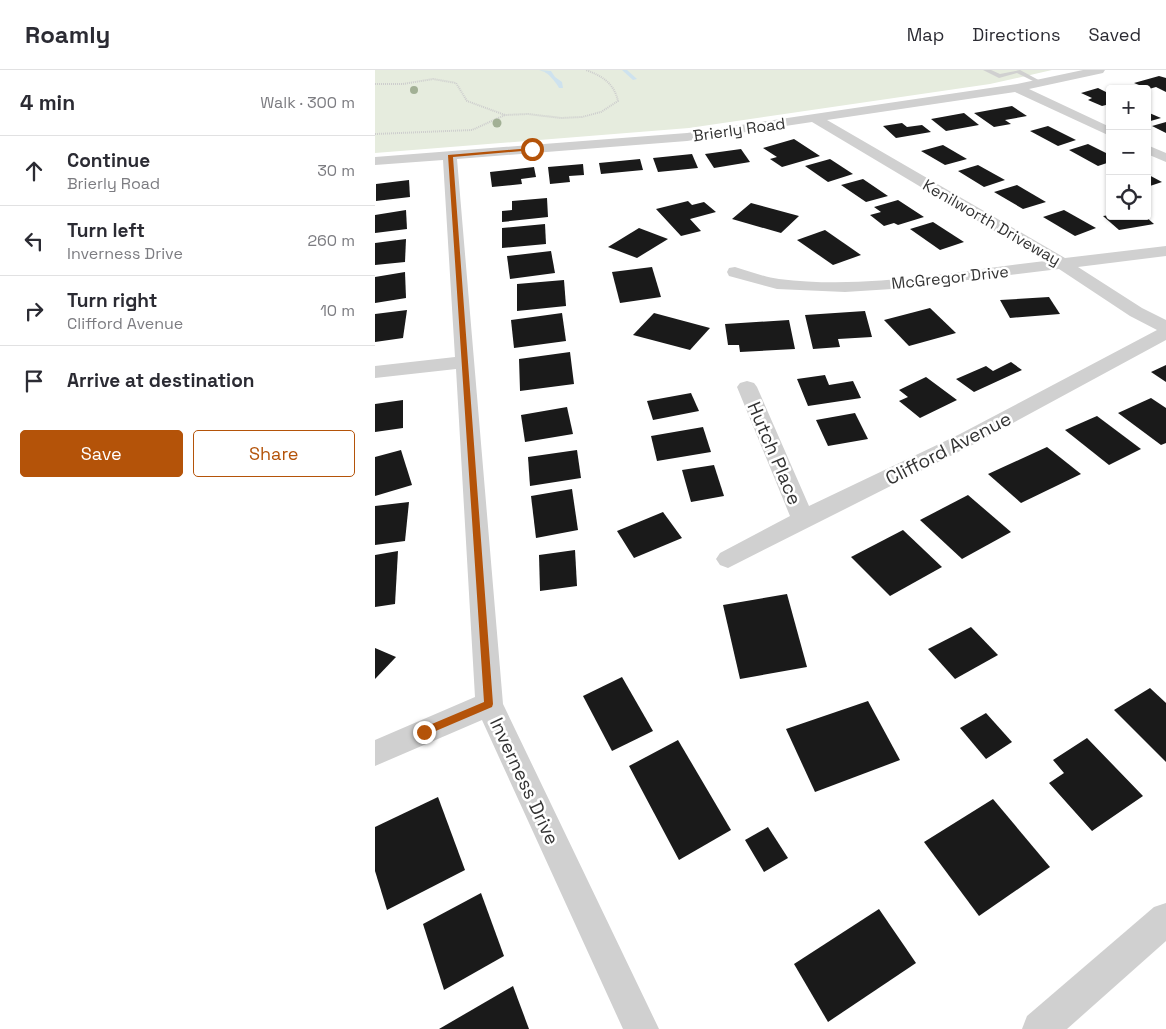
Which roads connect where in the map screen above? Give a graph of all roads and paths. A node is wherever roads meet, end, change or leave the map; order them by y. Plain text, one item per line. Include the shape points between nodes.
1 (586, 70) edge
2 (986, 70) edge
3 (1099, 70) edge
4 (1021, 71) edge
5 (375, 84) edge
6 (1043, 84) junction
7 (1017, 88) junction
8 (505, 115) junction
9 (816, 119) junction
10 (1106, 130) edge
11 (375, 134) edge
12 (1151, 151) edge
13 (450, 155) junction
14 (1166, 158) edge
15 (375, 161) edge
16 (1166, 251) edge
17 (1063, 264) junction
18 (735, 272) dead end
19 (1166, 327) edge
20 (1166, 332) edge
21 (466, 362) junction
22 (375, 372) edge
23 (747, 387) dead end
24 (803, 520) junction
25 (728, 559) dead end
26 (489, 704) junction
27 (375, 753) edge
28 (1166, 919) edge
29 (641, 1029) edge
30 (1040, 1029) edge

1 - 8 path via 610,83 618,101 601,112 582,117
2 - 4 lane via 999,76
3 - 6 street, Brierly Road
4 - 6 lane
5 - 8 path via 433,79 457,83 467,101
6 - 7 street, Brierly Road
7 - 9 street, Brierly Road
7 - 10 street
8 - 11 path via 472,130
9 - 13 street, Brierly Road via 687,137
9 - 17 street, Kenilworth Driveway
12 - 14 street
13 - 15 street, Brierly Road
13 - 21 street, Inverness Drive
16 - 17 street, McGregor Drive
17 - 18 street, McGregor Drive via 845,287 777,284
17 - 19 street, Kenilworth Driveway via 1136,312
20 - 24 street, Clifford Avenue via 967,439
21 - 22 street
21 - 26 street, Inverness Drive
23 - 24 street, Hutch Place
24 - 25 street, Clifford Avenue
26 - 27 street
26 - 29 street, Inverness Drive
28 - 30 street

